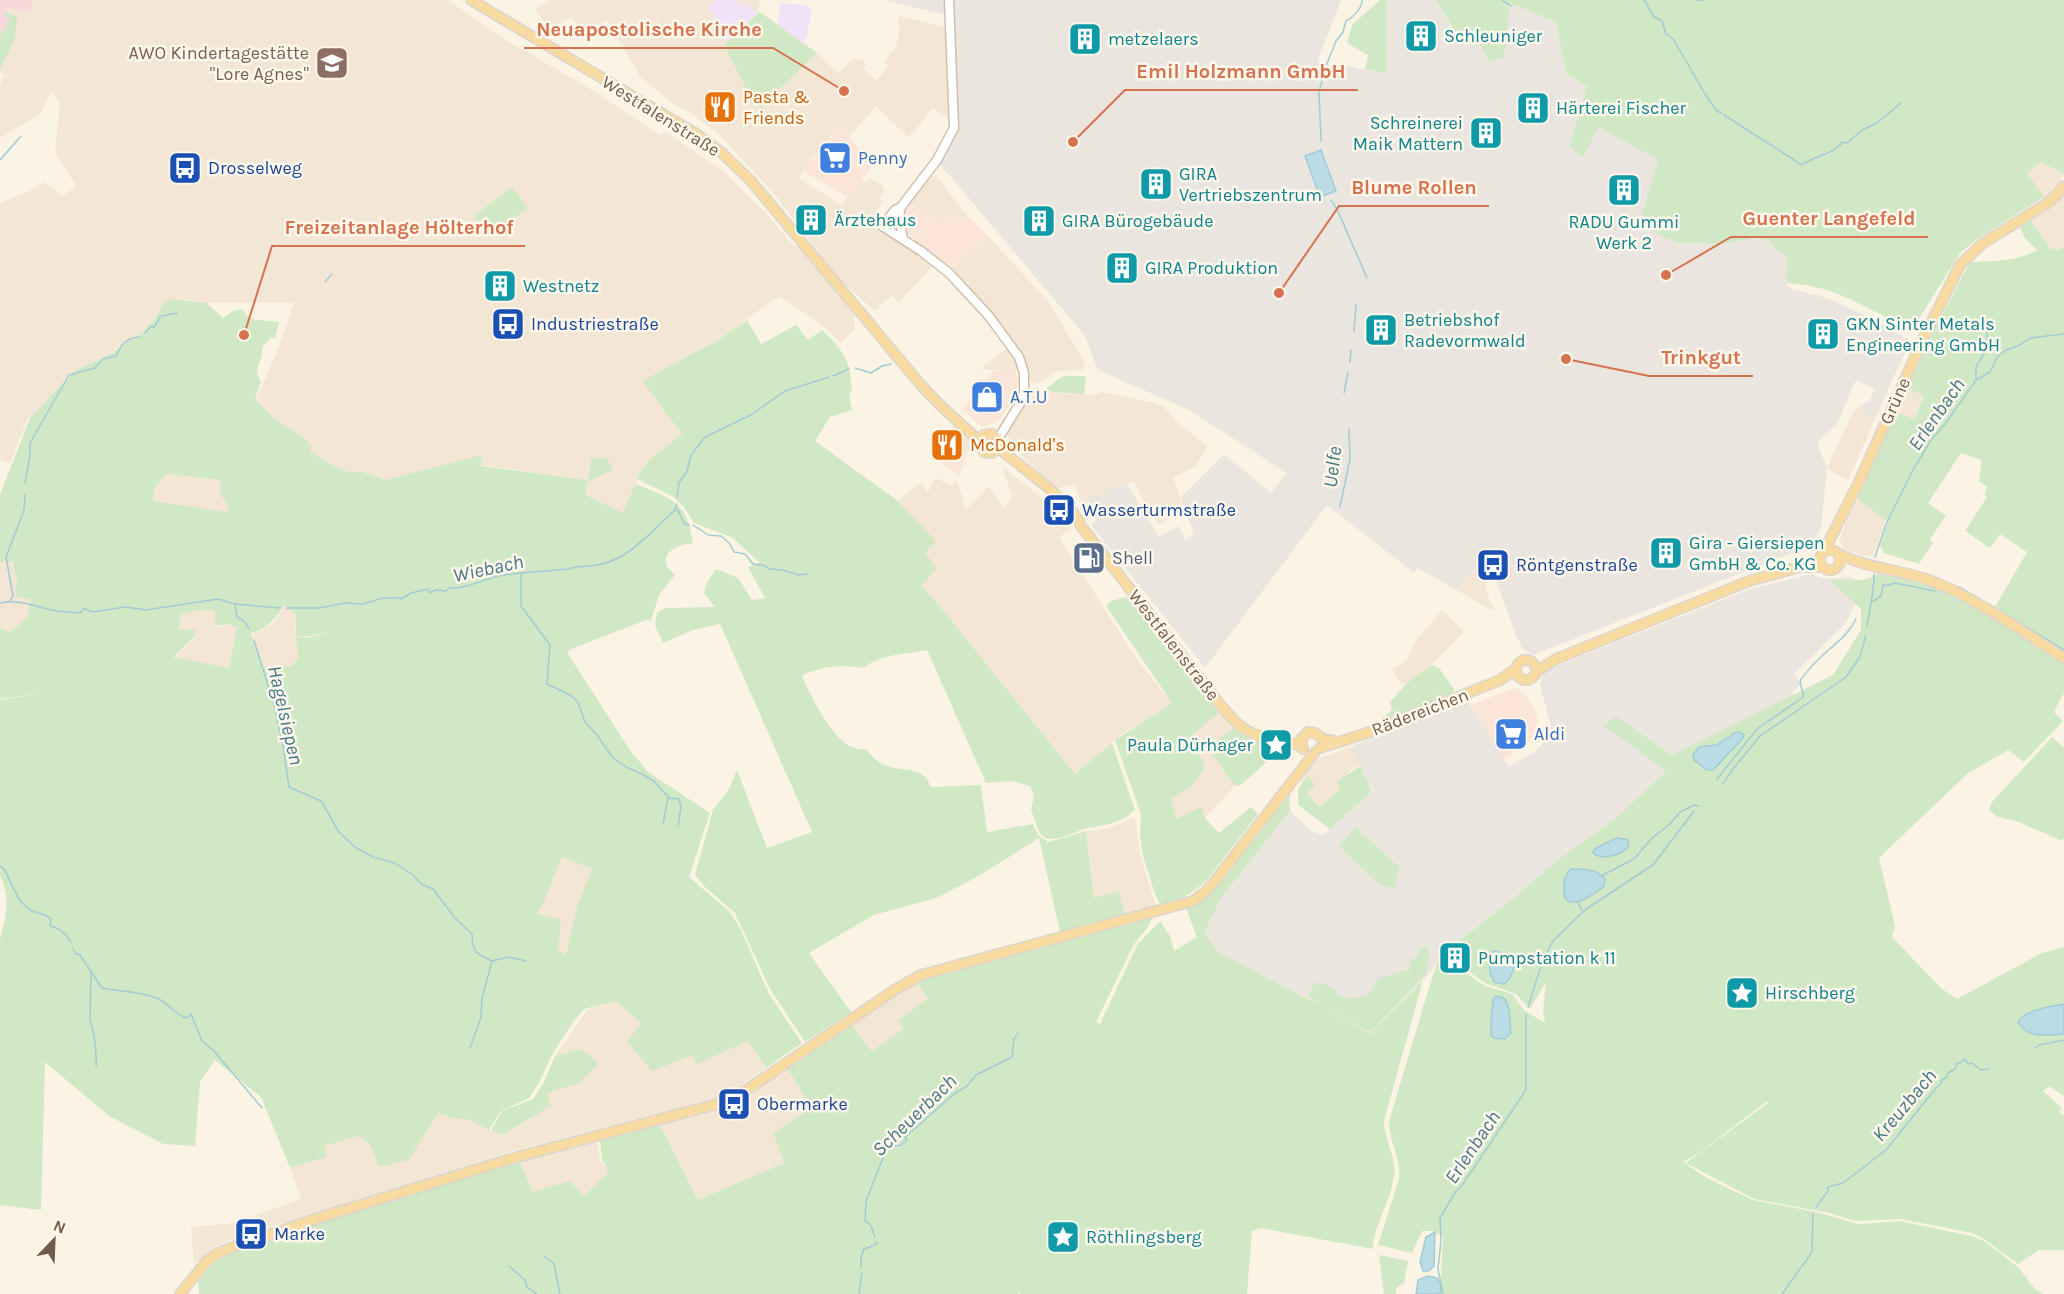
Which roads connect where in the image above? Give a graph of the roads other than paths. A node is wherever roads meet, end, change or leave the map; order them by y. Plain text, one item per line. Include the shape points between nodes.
1 (471, 0) edge
2 (949, 0) edge
3 (2064, 186) edge
4 (900, 211) junction
5 (903, 239) junction
6 (991, 441) junction
7 (1836, 526) junction
8 (1837, 553) junction
9 (1823, 554) junction
10 (1864, 563) junction
11 (1838, 566) junction
12 (1800, 567) junction
13 (1823, 567) junction
14 (2064, 658) edge
15 (1535, 667) junction
16 (1518, 674) junction
17 (1311, 745) junction
18 (180, 1294) edge

1 - 6 main road, Westfalenstraße via 722,153 751,181 933,398
2 - 4 main road via 953,118 950,135
3 - 7 main road, Grüne via 2046,204 1982,244 1960,265
4 - 5 main road
4 - 5 main road via 895,210 885,227
5 - 6 main road via 949,273 998,327 1021,361 1024,397
6 - 17 main road, Westfalenstraße via 1001,456 1081,526 1242,727 1254,734
7 - 8 main road, Grüne
7 - 9 main road, Grüne
8 - 9 main road via 1830,550
8 - 10 main road
8 - 11 main road
9 - 12 main road
9 - 13 main road
10 - 11 main road
10 - 14 main road via 1910,574 1951,590
11 - 13 main road via 1832,570
12 - 13 main road
12 - 15 main road via 1749,580
15 - 16 main road via 1530,680
15 - 16 main road via 1528,660 1522,661
16 - 17 main road, Rädereichen via 1376,730
17 - 18 main road via 1303,765 1215,881 1196,899 928,973 906,982 748,1089 721,1103 517,1157 235,1246 207,1261

